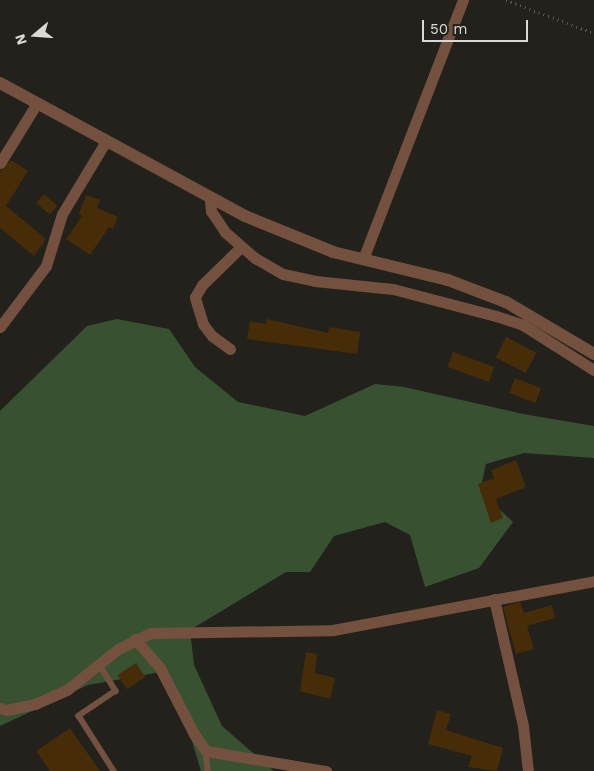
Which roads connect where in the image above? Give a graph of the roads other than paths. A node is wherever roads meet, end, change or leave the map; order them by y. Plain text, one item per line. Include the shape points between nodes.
1 (463, 0) edge
2 (0, 83) edge
3 (37, 103) junction
4 (106, 141) junction
5 (0, 164) edge
6 (210, 200) junction
7 (242, 247) junction
8 (363, 259) junction
9 (0, 327) edge
10 (230, 349) dead end
11 (594, 354) edge
12 (594, 370) edge
13 (594, 580) edge
14 (494, 599) junction
15 (135, 639) junction
16 (99, 664) junction
17 (0, 708) edge
18 (206, 751) junction
19 (114, 771) edge
20 (208, 771) edge
21 (326, 771) edge
22 (528, 771) edge

1 - 8 street
2 - 3 street
3 - 4 street
3 - 5 street
4 - 6 street
4 - 9 street via 62,214 46,266
6 - 7 street via 217,222
6 - 8 street via 287,235
7 - 10 street via 202,285 195,297 203,324 212,336
7 - 12 street via 274,270 296,278 393,289 514,322
8 - 11 street via 448,280 506,302
13 - 14 street
14 - 15 street via 334,630 151,633
14 - 22 street via 523,726
15 - 16 street
15 - 18 street via 160,668
16 - 17 street via 68,689 35,704
16 - 19 lane via 116,691 79,716
18 - 20 lane
18 - 21 street

